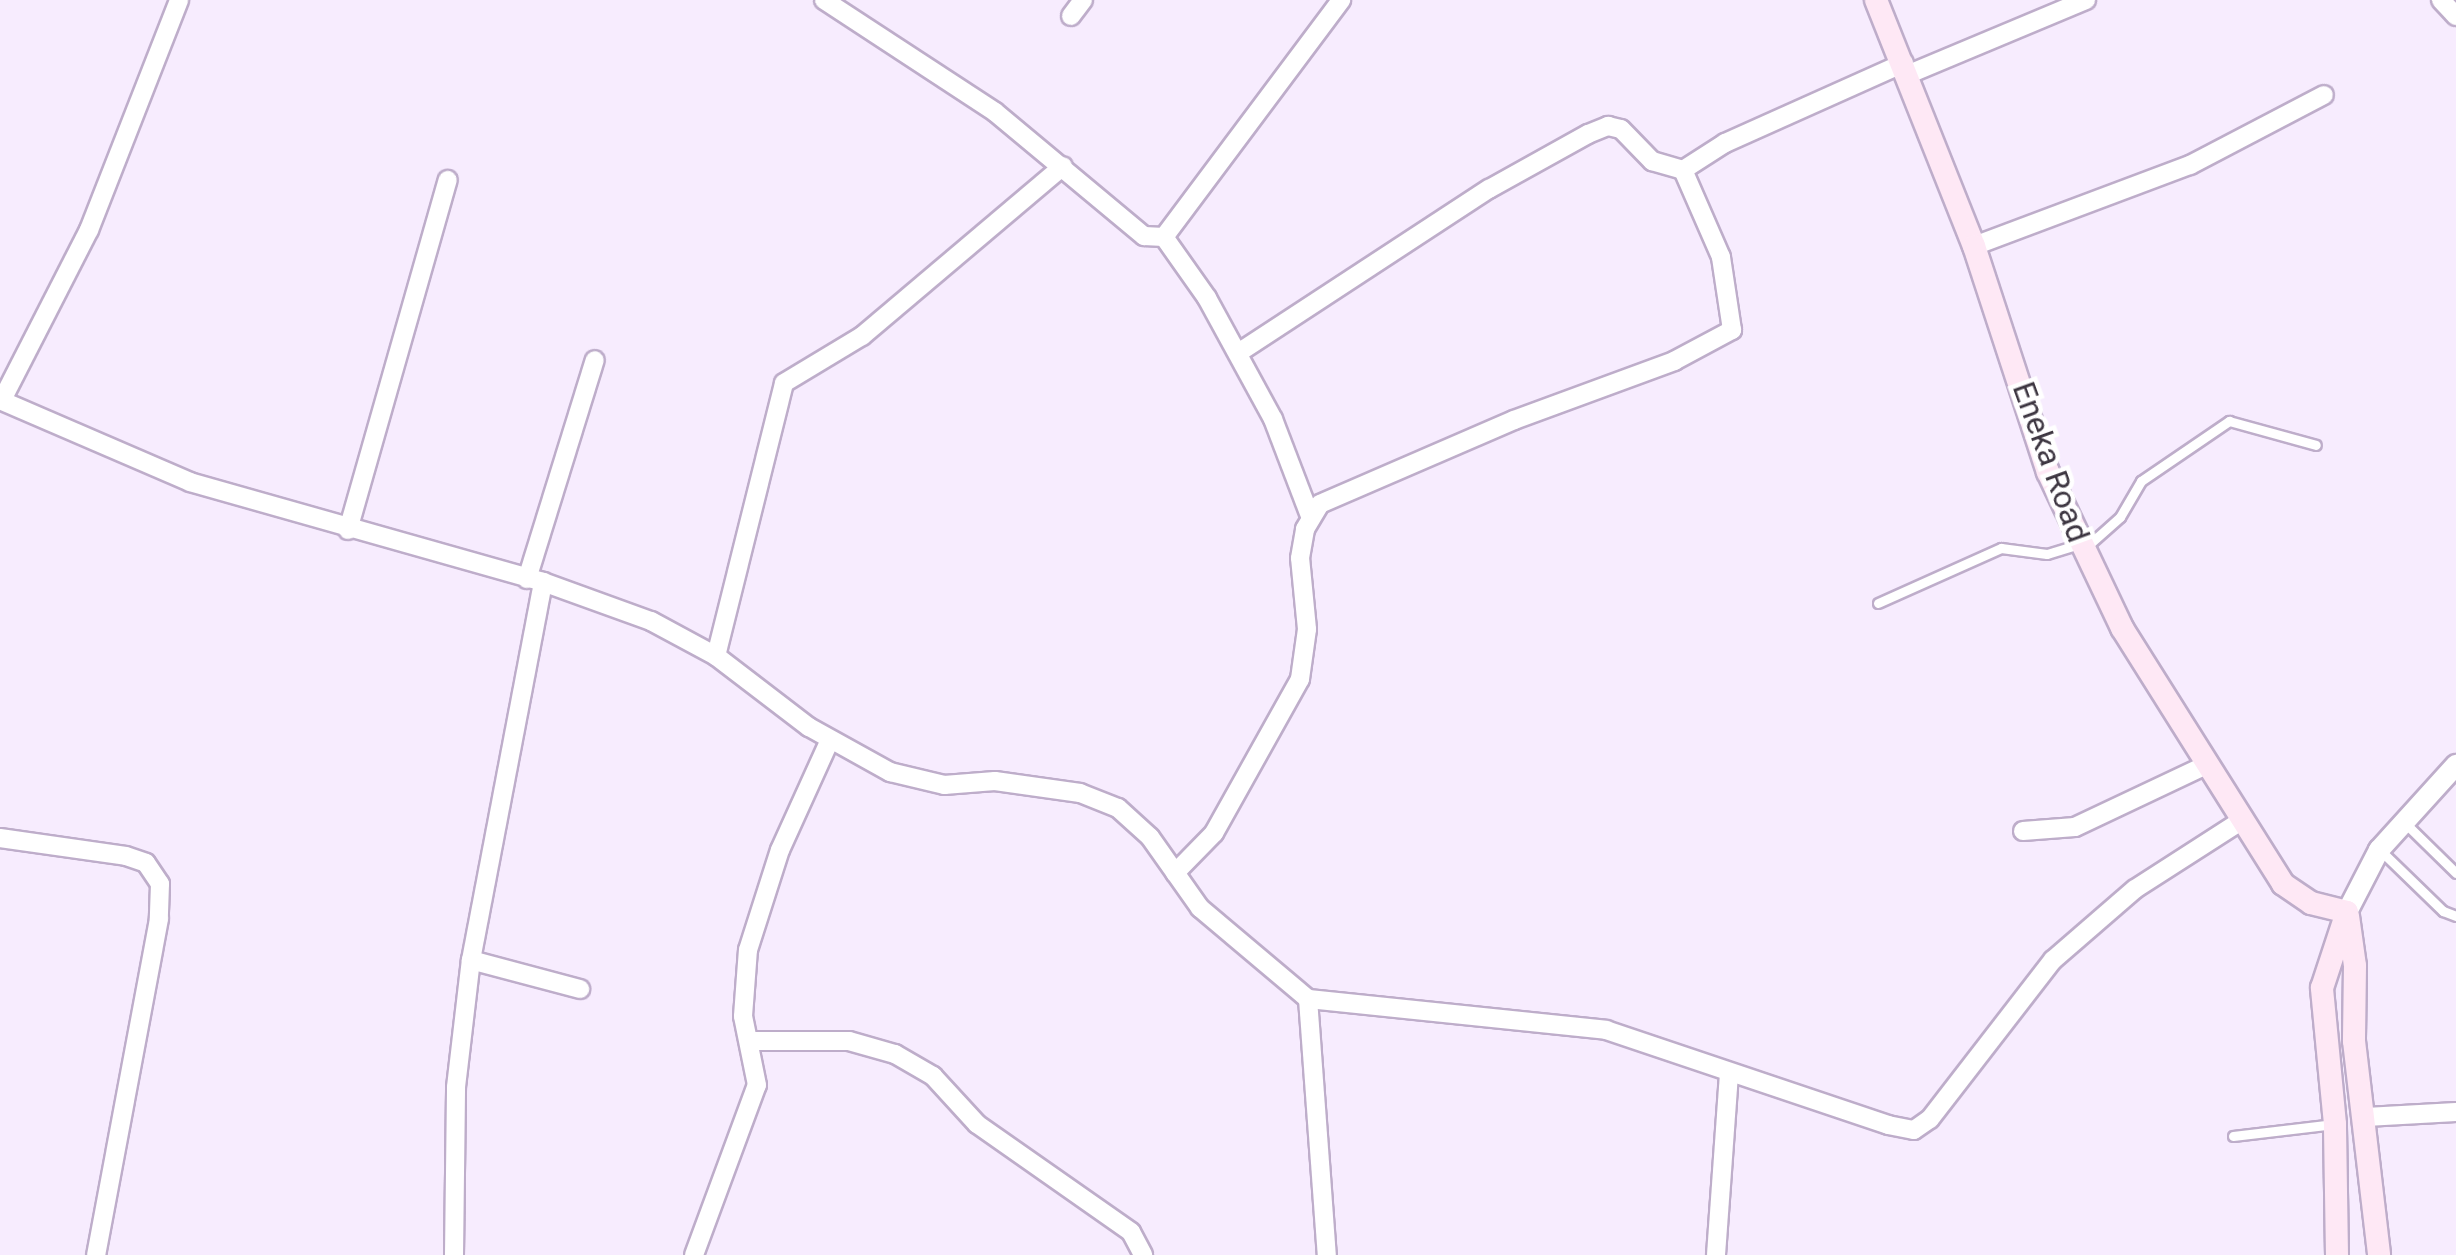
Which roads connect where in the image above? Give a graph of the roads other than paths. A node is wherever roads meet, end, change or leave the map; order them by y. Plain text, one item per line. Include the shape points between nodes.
1 (179, 0) edge
2 (824, 0) edge
3 (1083, 0) edge
4 (1876, 0) edge
5 (2086, 0) edge
6 (2441, 0) edge
7 (1339, 1) edge
8 (1071, 16) dead end
9 (2456, 16) edge
10 (1906, 69) junction
11 (2324, 94) dead end
12 (1063, 166) junction
13 (1683, 170) junction
14 (448, 180) dead end
15 (1164, 237) junction
16 (1974, 246) junction
17 (1238, 353) junction
18 (595, 360) dead end
19 (1, 400) edge
20 (2316, 445) dead end
21 (1310, 516) junction
22 (348, 530) junction
23 (2080, 547) junction
24 (535, 580) junction
25 (1878, 603) dead end
26 (716, 656) junction
27 (830, 740) junction
28 (2456, 765) edge
29 (2204, 766) junction
30 (2241, 821) junction
31 (2404, 822) junction
32 (2023, 830) dead end
33 (0, 838) edge
34 (2379, 850) junction
35 (1175, 874) junction
36 (2456, 874) edge
37 (2347, 912) junction
38 (2456, 916) edge
39 (470, 960) junction
40 (580, 989) dead end
41 (1308, 998) junction
42 (751, 1041) junction
43 (1728, 1074) junction
44 (2456, 1112) edge
45 (2366, 1117) junction
46 (2335, 1124) junction
47 (2232, 1136) dead end
48 (96, 1255) edge
49 (454, 1255) edge
50 (694, 1255) edge
51 (1143, 1255) edge
52 (1326, 1255) edge
53 (1716, 1255) edge
54 (2337, 1255) edge
55 (2379, 1255) edge

1 - 19 street via 89,230
2 - 12 street via 995,112
3 - 8 street
4 - 10 main road, Eneka Road
5 - 10 street
6 - 9 street
7 - 15 street
10 - 13 street via 1725,143
10 - 16 main road, Eneka Road
11 - 16 street via 2190,165
12 - 15 street via 1144,236
12 - 26 street via 862,336 784,384
13 - 17 street via 1652,161 1621,129 1608,126 1489,189
13 - 21 street via 1721,257 1732,330 1674,361 1514,420 1320,504
14 - 22 street
15 - 17 street
16 - 23 main road, Eneka Road
17 - 21 street
18 - 24 street
19 - 22 street via 190,482
20 - 23 lane via 2228,421 2141,481 2120,517
21 - 35 street via 1300,558 1307,629 1300,679 1214,833
22 - 24 street
23 - 25 lane via 2048,554 2001,548
23 - 29 main road, Eneka Road
24 - 26 street via 651,622
24 - 39 street
26 - 27 street
27 - 35 street via 890,772 944,785 994,781 1080,793 1118,808
27 - 42 street via 780,850 748,950 743,1016
28 - 31 street
29 - 30 main road, Eneka Road
29 - 32 street via 2075,826
30 - 37 main road, Eneka Road via 2283,884 2311,902
30 - 43 street via 2135,889 2053,960 1930,1119 1914,1130
31 - 34 street
31 - 36 lane
33 - 48 street via 126,856 146,862 160,884
34 - 37 street
34 - 38 lane
35 - 41 street via 1237,945
37 - 45 main road
37 - 46 main road via 2322,988
39 - 40 street
39 - 49 street via 456,1087
41 - 43 street via 1606,1030
41 - 52 street
42 - 50 street via 757,1085
42 - 51 street via 849,1042 894,1054 933,1076 1002,1142 1131,1232
43 - 53 street
44 - 45 street
45 - 55 main road
46 - 47 lane
46 - 54 main road

